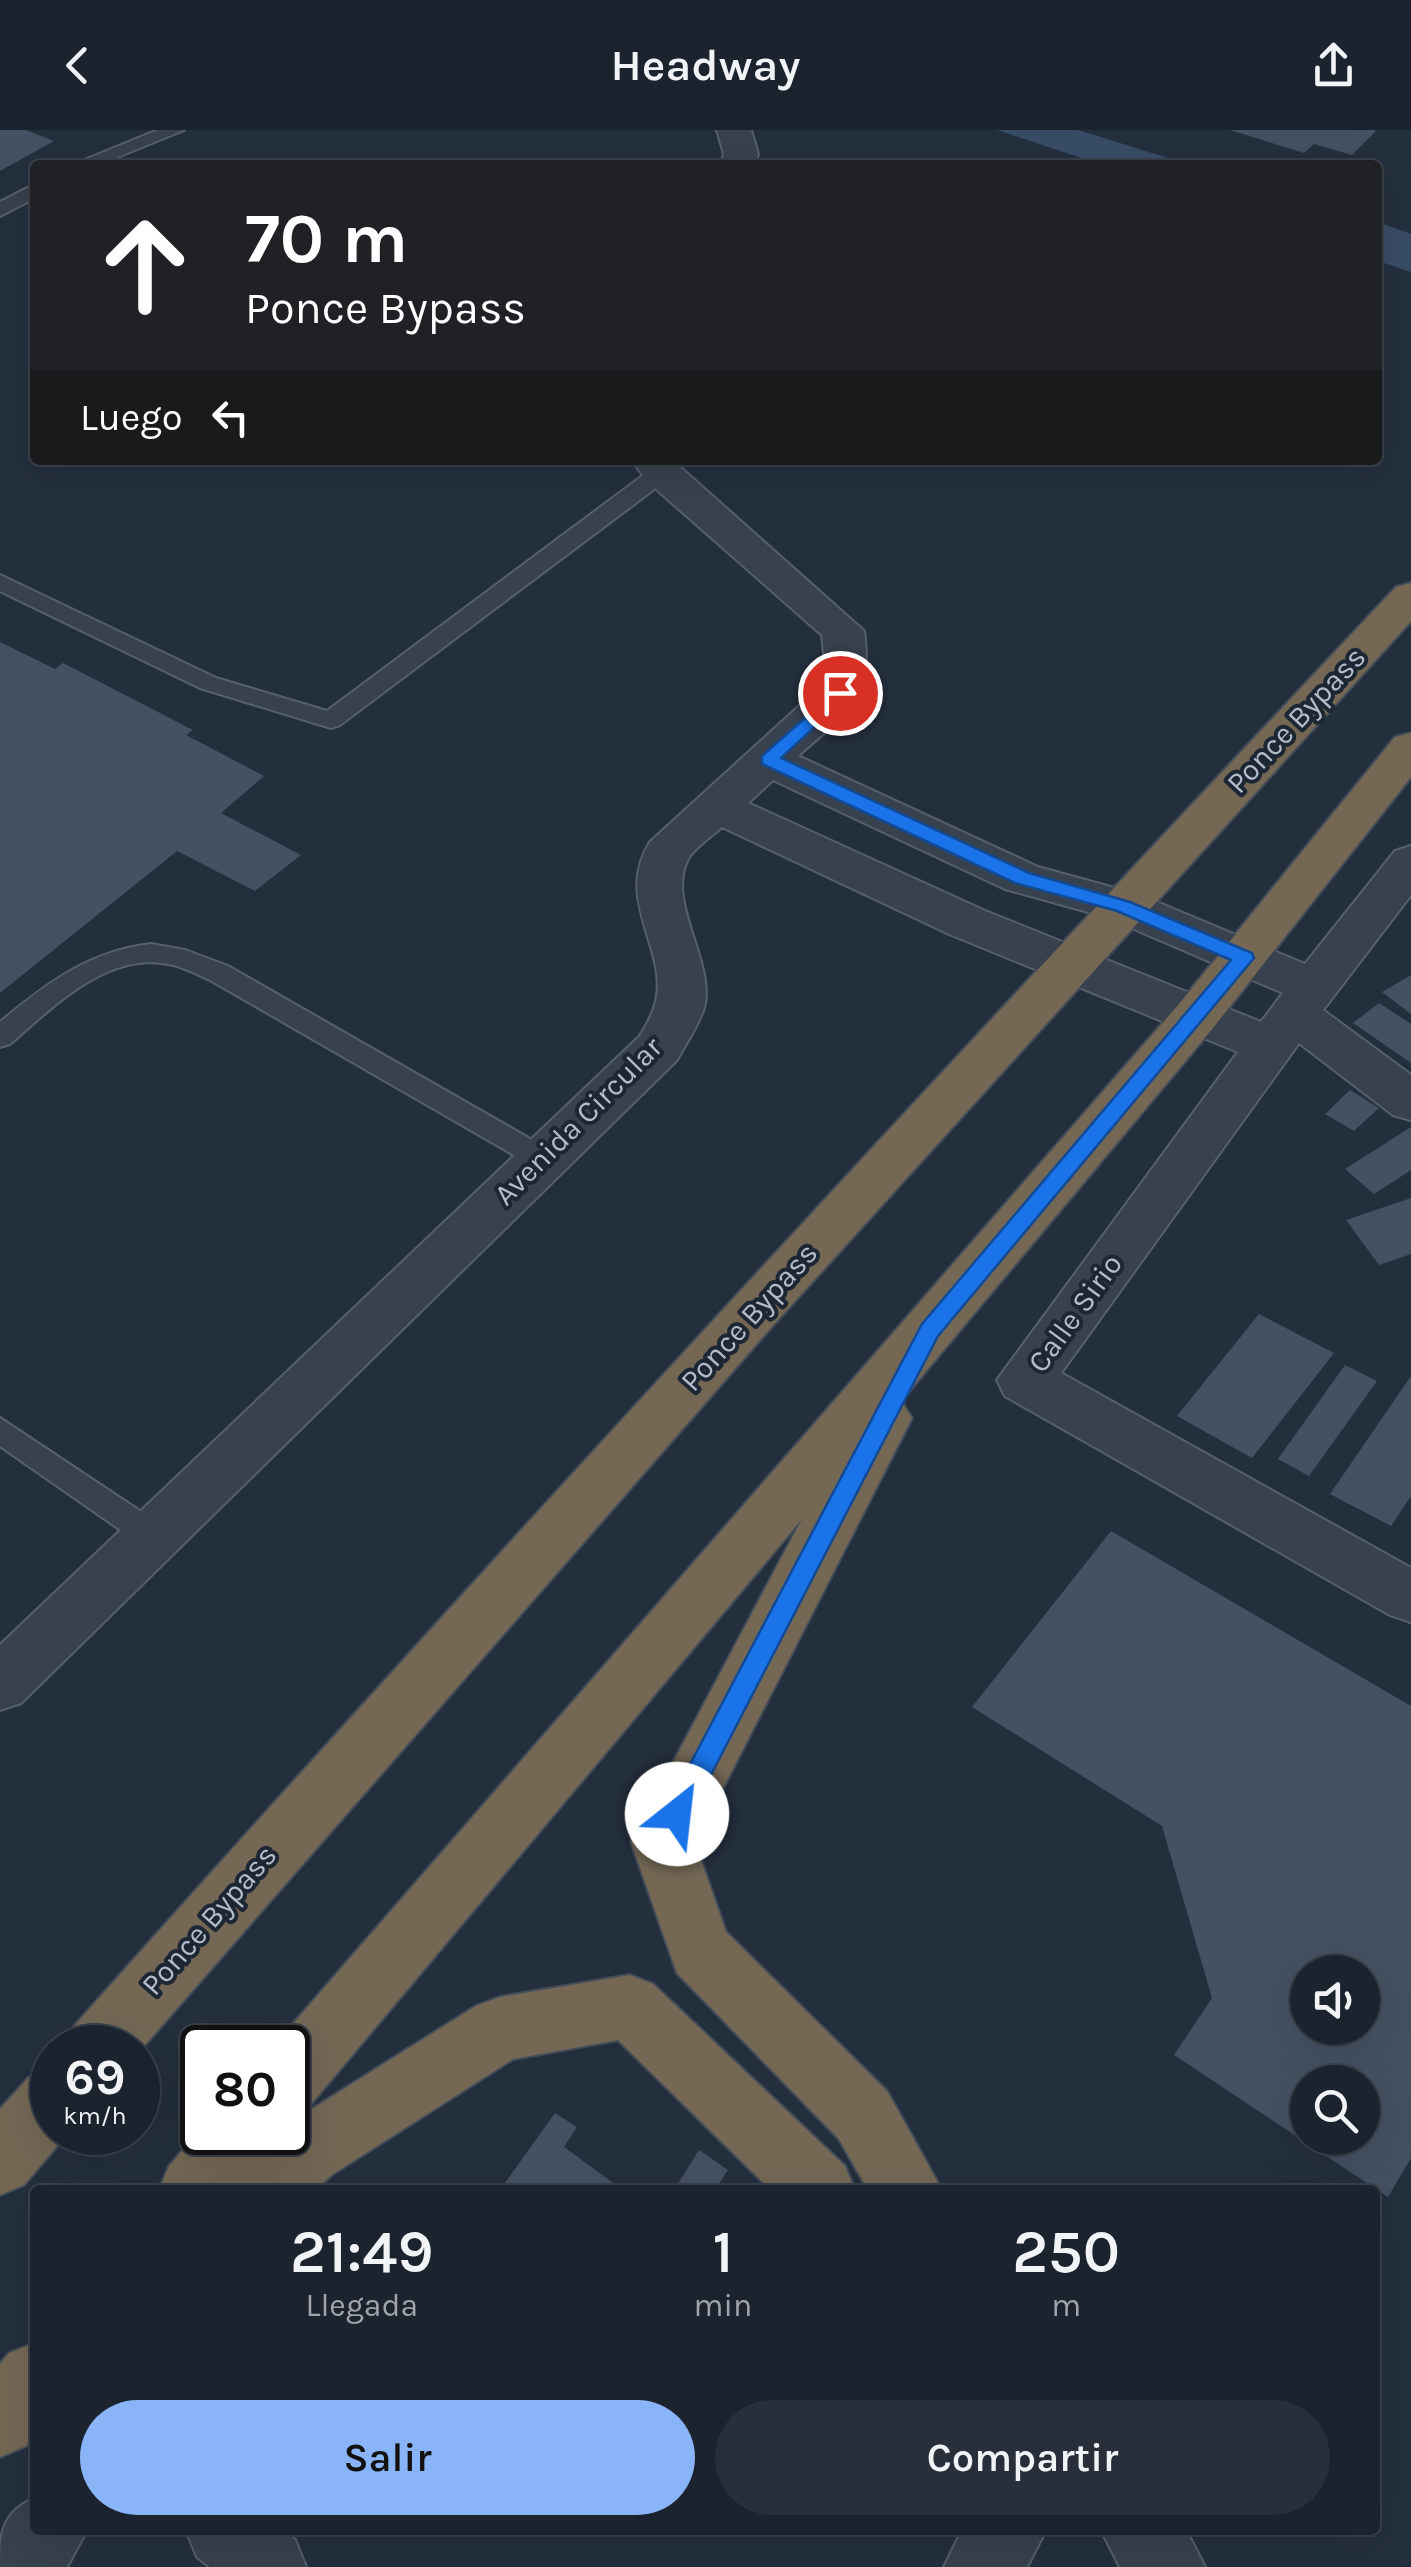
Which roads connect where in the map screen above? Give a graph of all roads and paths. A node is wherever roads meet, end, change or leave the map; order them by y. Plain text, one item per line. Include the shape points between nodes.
1 (175, 130) edge
2 (734, 130) edge
3 (94, 160) edge
4 (740, 160) edge
5 (30, 193) edge
6 (0, 210) edge
7 (656, 466) edge
8 (0, 582) edge
9 (1411, 596) edge
10 (1411, 747) edge
11 (768, 760) junction
12 (718, 807) junction
13 (1411, 862) edge
14 (1124, 906) junction
15 (1244, 958) junction
16 (1072, 962) junction
17 (1196, 1016) junction
18 (1294, 1016) junction
19 (0, 1037) edge
20 (1411, 1102) edge
21 (543, 1159) junction
22 (930, 1330) junction
23 (0, 1430) edge
24 (156, 1538) junction
25 (1411, 1596) edge
26 (0, 1684) edge
27 (118, 2025) edge
28 (310, 2054) edge
29 (30, 2126) edge
30 (224, 2155) edge
31 (0, 2161) edge
32 (198, 2185) edge
33 (268, 2185) edge
34 (815, 2185) edge
35 (904, 2185) edge
36 (46, 2535) edge
37 (230, 2535) edge
38 (1004, 2535) edge
39 (1143, 2535) edge
40 (19, 2567) edge
41 (268, 2567) edge
42 (982, 2567) edge
43 (1167, 2567) edge

1 - 3 lane
2 - 4 street
5 - 6 lane
7 - 8 lane via 331,720 208,683
7 - 11 street, Avenida Circular via 843,631 847,663 840,693
9 - 14 highway, Ponce Bypass
10 - 15 highway
11 - 12 street, Avenida Circular
11 - 14 street via 1022,878
12 - 16 street via 966,922
12 - 21 street, Avenida Circular via 666,853 658,886 681,975 680,1006 660,1047
13 - 18 street
14 - 15 street
14 - 16 highway, Ponce Bypass
15 - 17 highway
15 - 18 street
16 - 17 street
16 - 27 highway, Ponce Bypass via 362,1743
17 - 18 street
17 - 22 highway
18 - 20 street
18 - 25 street, Calle Sirio via 1025,1380
19 - 21 lane via 106,961 133,954 176,956 219,974
21 - 24 street, Avenida Circular
22 - 28 highway
22 - 35 highway via 663,1842 700,1951 863,2115
23 - 24 lane
24 - 26 street, Avenida Circular
29 - 31 highway
30 - 32 highway
33 - 34 highway via 309,2150 500,2029 630,2006
36 - 40 street
37 - 41 street
38 - 42 street
39 - 43 street

